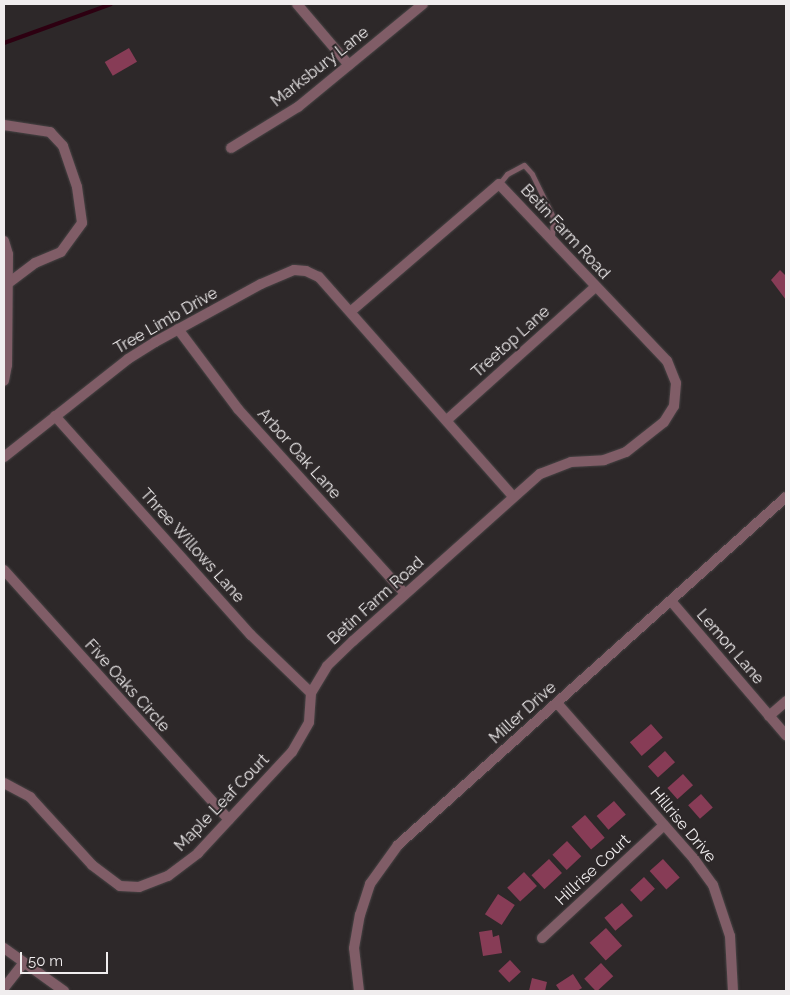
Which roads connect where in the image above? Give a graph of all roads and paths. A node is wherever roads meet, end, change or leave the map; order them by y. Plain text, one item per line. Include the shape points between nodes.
1 (297, 4) edge
2 (423, 4) edge
3 (348, 65) junction
4 (4, 125) edge
5 (230, 148) dead end
6 (499, 184) junction
7 (552, 238) junction
8 (4, 241) edge
9 (8, 284) junction
10 (595, 287) junction
11 (350, 312) junction
12 (178, 329) junction
13 (5, 352) edge
14 (4, 381) edge
15 (55, 416) junction
16 (447, 420) junction
17 (4, 457) edge
18 (513, 496) junction
19 (786, 497) edge
20 (4, 570) edge
21 (406, 594) junction
22 (670, 601) junction
23 (311, 693) junction
24 (786, 700) edge
25 (556, 703) junction
26 (769, 716) junction
27 (786, 736) edge
28 (4, 783) edge
29 (229, 820) junction
30 (664, 825) junction
31 (542, 938) dead end
32 (4, 948) edge
33 (23, 964) junction
34 (4, 988) edge
35 (64, 991) edge
36 (359, 991) edge
37 (733, 991) edge

1 - 3 street
2 - 3 street, Marksbury Lane
3 - 5 street, Marksbury Lane via 298,107
4 - 9 street via 50,132 63,146 77,187 82,223 62,252 35,263
6 - 7 street, Betin Farm Road
6 - 7 lane via 507,174 524,165 532,174 552,217
6 - 11 street, Betin Farm Road
7 - 10 street, Betin Farm Road
8 - 9 street via 8,254
9 - 13 street
10 - 16 street, Treetop Lane
10 - 18 street, Betin Farm Road via 668,361 676,383 674,406 664,422 626,452 604,460 557,466 540,474
11 - 12 street, Tree Limb Drive via 318,277 294,270
11 - 16 street
12 - 15 street, Tree Limb Drive via 128,359
12 - 21 street, Arbor Oak Lane via 238,409
13 - 14 street
15 - 17 street, Tree Limb Drive
15 - 23 street, Three Willows Lane via 252,635
16 - 18 street
18 - 21 street, Betin Farm Road
19 - 22 street, Miller Drive
20 - 29 street, Five Oaks Circle
21 - 23 street, Betin Farm Road via 327,666
22 - 25 street, Miller Drive
22 - 26 street, Lemon Lane
23 - 29 street, Maple Leaf Court via 309,722 302,738
24 - 26 street
25 - 30 street, Hillrise Drive
25 - 36 street, Miller Drive via 387,858 370,884 360,915 354,948
26 - 27 street, Lemon Lane
28 - 29 street, Maple Leaf Court via 30,797 92,864 120,886 139,887 168,876 198,853
30 - 31 street, Hillrise Court
30 - 37 street, Hillrise Drive via 713,885 724,910 730,936
32 - 33 street
33 - 34 street
33 - 35 street

